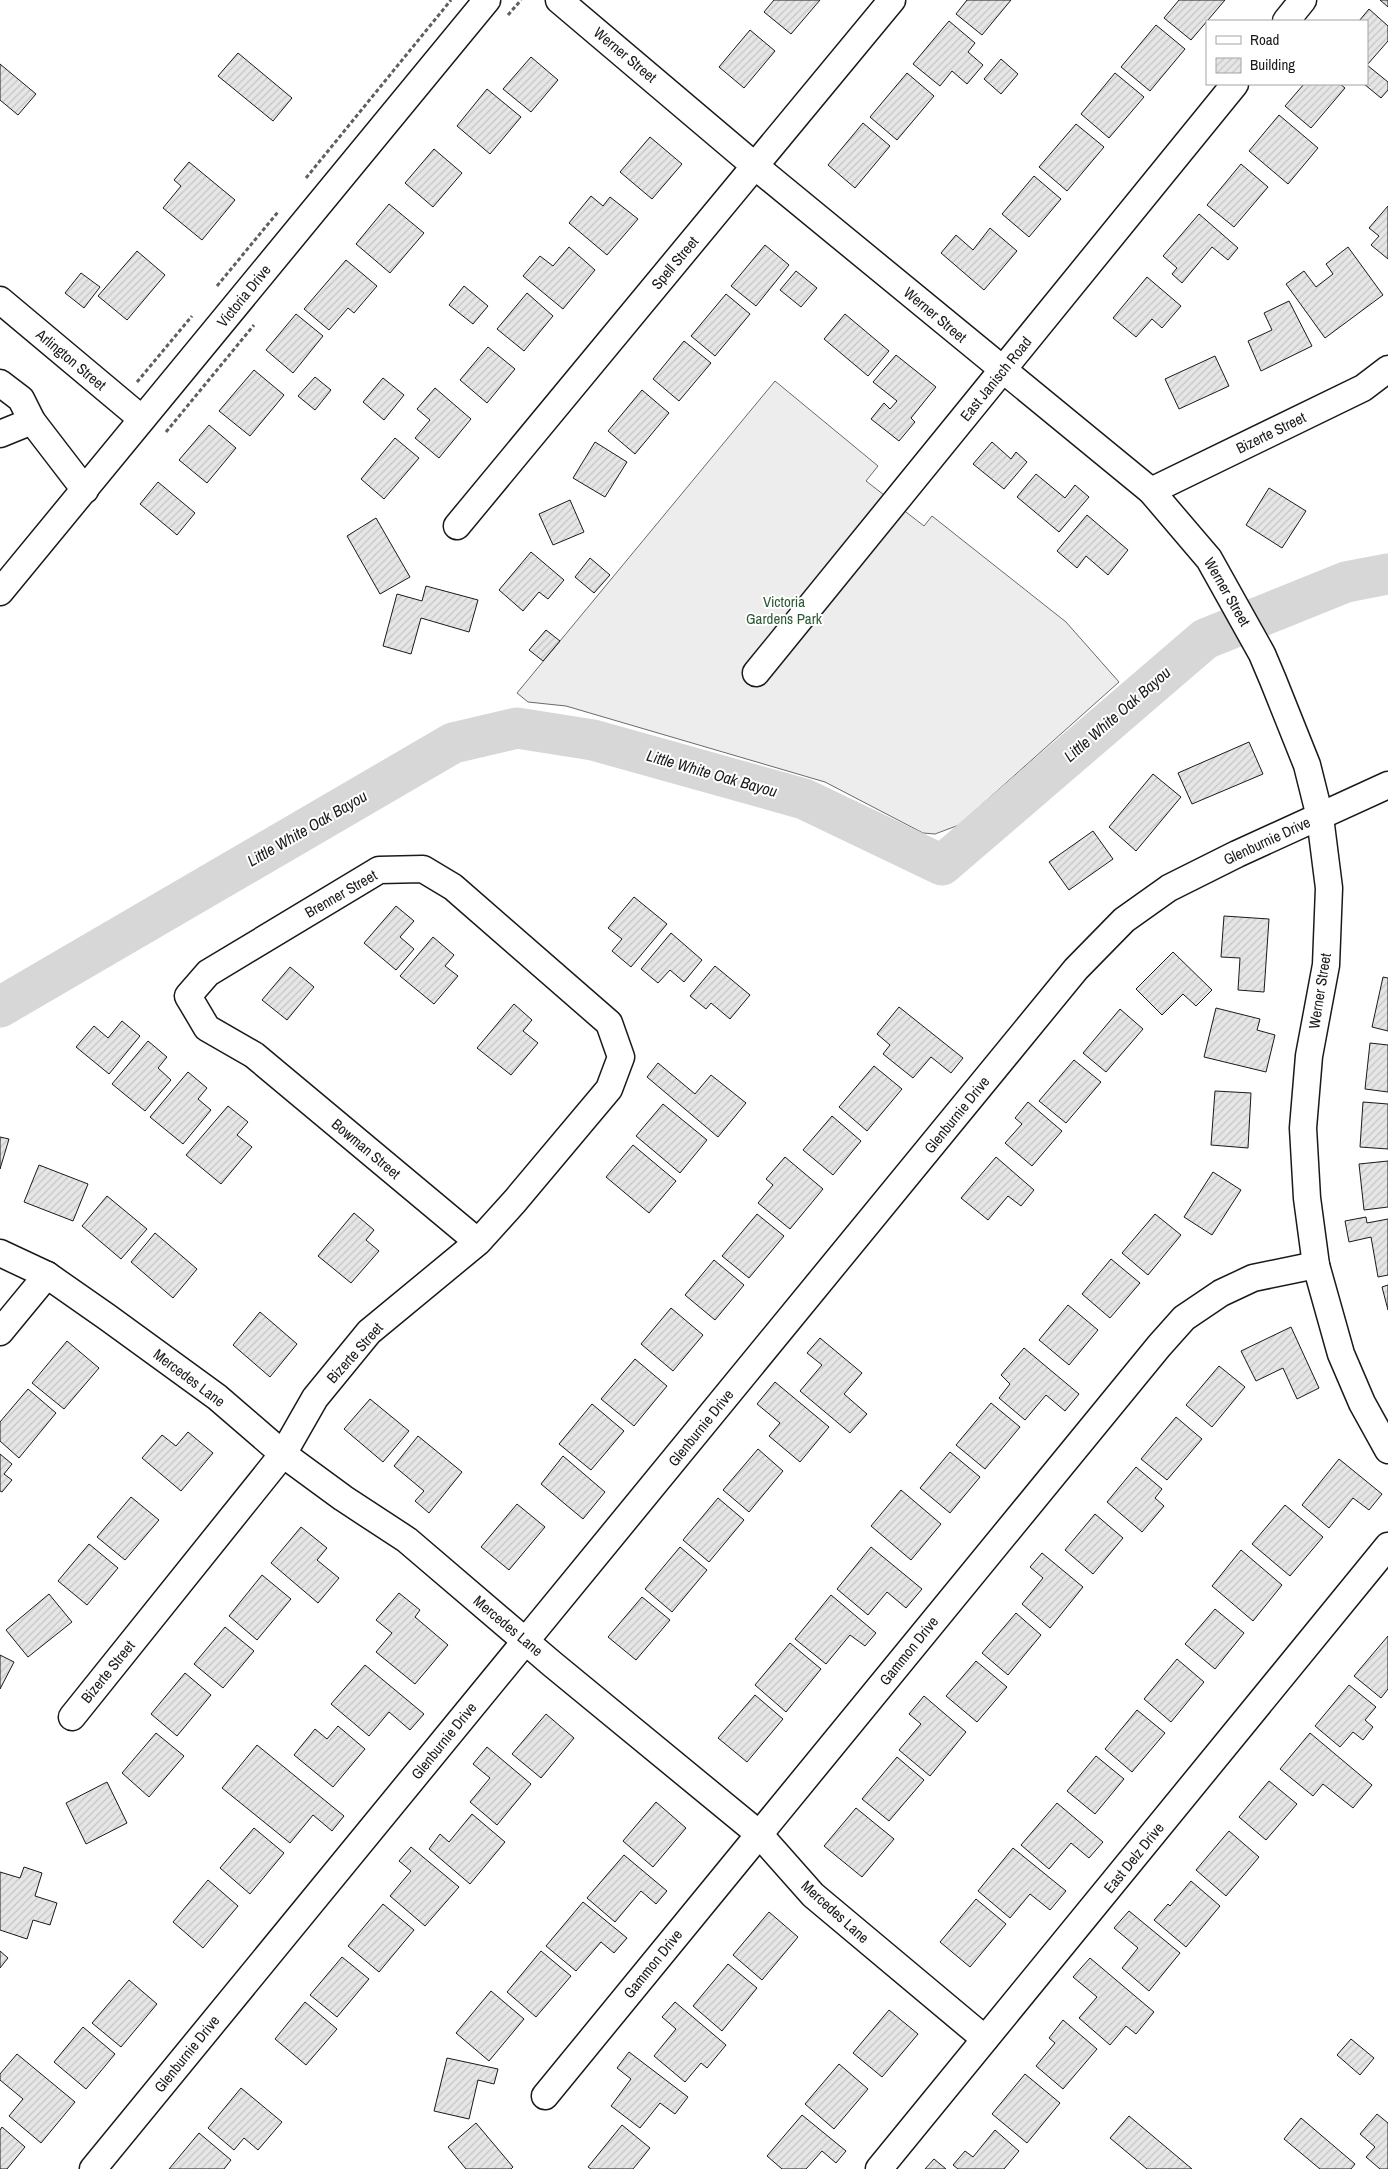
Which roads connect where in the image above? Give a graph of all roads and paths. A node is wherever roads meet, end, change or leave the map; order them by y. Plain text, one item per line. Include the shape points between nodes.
1 (451, 0) edge
2 (487, 0) edge
3 (559, 0) edge
4 (892, 0) edge
5 (1303, 0) edge
6 (1287, 20) edge
7 (1234, 85) edge
8 (755, 166) junction
9 (304, 180) dead end
10 (280, 209) dead end
11 (212, 293) dead end
12 (0, 300) edge
13 (194, 314) dead end
14 (1388, 369) edge
15 (1002, 370) junction
16 (0, 383) edge
17 (135, 384) dead end
18 (142, 419) junction
19 (32, 421) junction
20 (0, 434) edge
21 (85, 490) junction
22 (1151, 492) junction
23 (457, 526) dead end
24 (0, 592) edge
25 (756, 674) dead end
26 (1388, 786) edge
27 (1320, 817) junction
28 (568, 987) joint
29 (254, 1055) joint
30 (478, 1242) junction
31 (0, 1253) edge
32 (1316, 1266) junction
33 (47, 1276) junction
34 (0, 1332) edge
35 (1388, 1450) edge
36 (283, 1454) junction
37 (1388, 1546) edge
38 (526, 1642) junction
39 (72, 1717) dead end
40 (759, 1834) junction
41 (985, 2039) junction
42 (545, 2096) dead end
43 (93, 2169) edge
44 (879, 2169) edge

1 - 9 path
2 - 18 street, Victoria Drive
3 - 8 street, Werner Street
4 - 8 street, Spell Street
5 - 6 street
7 - 15 street, East Janisch Road
8 - 15 street, Werner Street
8 - 23 street, Spell Street
10 - 11 path
12 - 18 street, Arlington Street
13 - 17 path
14 - 22 street, Bizerte Street via 1363,388
15 - 22 street, Werner Street
15 - 25 street, East Janisch Road
16 - 19 street via 21,399
18 - 21 street, Victoria Drive
19 - 20 street
19 - 21 street
21 - 24 street, Victoria Drive
22 - 27 street, Werner Street via 1209,559 1262,654 1307,765
26 - 27 street, Glenburnie Drive
27 - 32 street, Werner Street via 1329,888 1326,965 1309,1056 1303,1128 1307,1198
27 - 38 street, Glenburnie Drive via 1169,888 1124,920 1064,985
28 - 29 street, Brenner Street via 453,888 423,869 379,870 208,973 188,996 207,1028
28 - 30 street, Bizerte Street via 609,1022 621,1057 609,1088
29 - 30 street, Bowman Street
30 - 36 street, Bizerte Street via 370,1332 315,1398
31 - 33 street, Mercedes Lane
32 - 35 street, Werner Street via 1340,1354
32 - 40 street, Gammon Drive via 1253,1278 1221,1293 1184,1318
33 - 34 street
33 - 36 street, Mercedes Lane via 217,1397
36 - 38 street, Mercedes Lane via 407,1540
36 - 39 street, Bizerte Street
37 - 41 street, East Delz Drive
38 - 40 street, Mercedes Lane
38 - 43 street, Glenburnie Drive
40 - 41 street, Mercedes Lane via 812,1895
40 - 42 street, Gammon Drive
41 - 44 street, East Delz Drive

